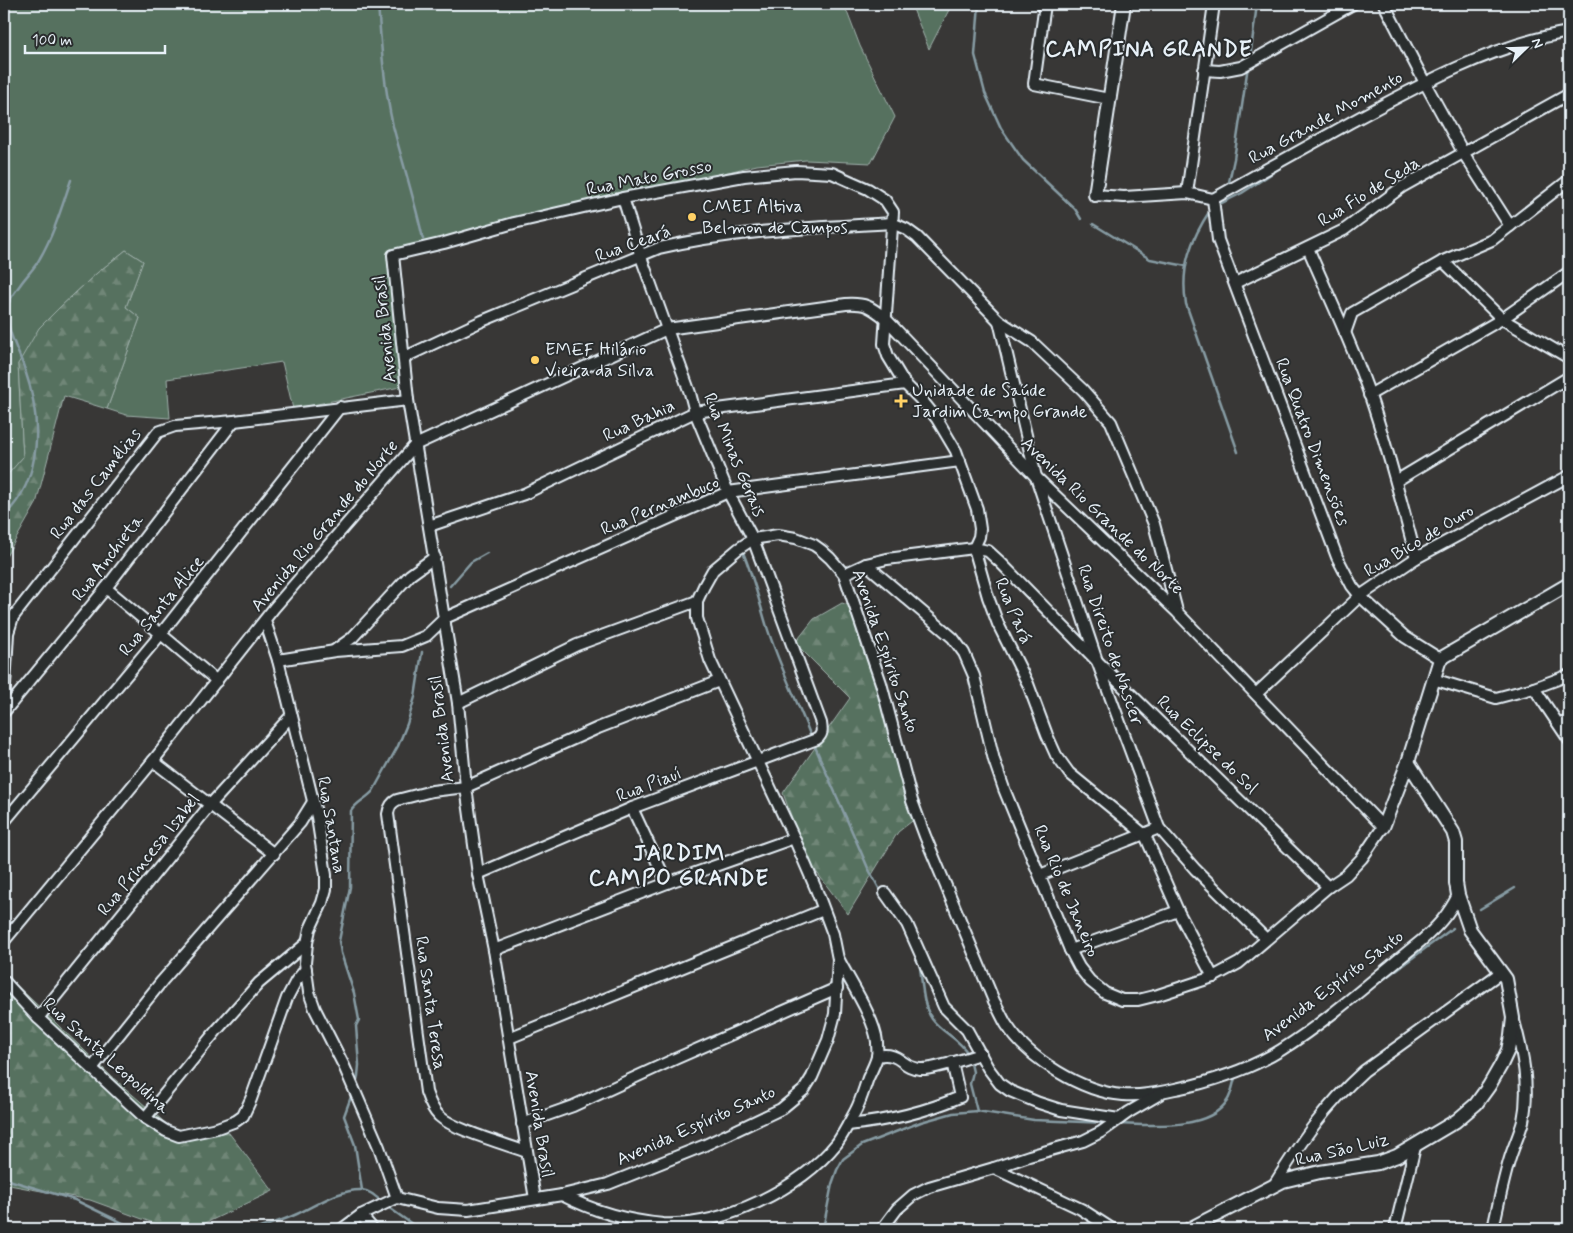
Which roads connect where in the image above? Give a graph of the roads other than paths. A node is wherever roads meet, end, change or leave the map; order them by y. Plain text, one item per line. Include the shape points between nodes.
1 (1045, 4) edge
2 (1124, 4) edge
3 (1214, 4) edge
4 (1353, 4) edge
5 (1384, 4) edge
6 (1569, 32) edge
7 (1204, 70) junction
8 (1425, 83) junction
9 (1569, 94) edge
10 (1109, 99) junction
11 (1464, 154) junction
12 (1569, 180) edge
13 (1187, 193) junction
14 (1095, 195) joint
15 (623, 198) junction
16 (1213, 198) junction
17 (892, 223) junction
18 (1510, 226) junction
19 (1308, 248) junction
20 (393, 255) joint
21 (641, 257) junction
22 (1443, 260) junction
23 (1569, 272) edge
24 (1235, 283) junction
25 (885, 318) junction
26 (1502, 319) junction
27 (999, 321) junction
28 (667, 329) junction
29 (1345, 333) junction
30 (405, 357) junction
31 (1569, 358) edge
32 (1569, 377) edge
33 (905, 384) junction
34 (1369, 395) junction
35 (408, 400) junction
36 (340, 408) junction
37 (696, 412) junction
38 (234, 422) junction
39 (415, 445) junction
40 (960, 461) junction
41 (1569, 476) edge
42 (1036, 477) junction
43 (1396, 481) junction
44 (728, 492) junction
45 (429, 526) junction
46 (752, 539) junction
47 (974, 548) junction
48 (435, 557) junction
49 (1416, 558) junction
50 (866, 564) junction
51 (844, 574) junction
52 (1569, 584) edge
53 (106, 588) junction
54 (1360, 596) junction
55 (697, 601) junction
56 (1177, 612) junction
57 (445, 618) junction
58 (265, 621) junction
59 (160, 635) junction
60 (335, 651) junction
61 (1440, 659) junction
62 (278, 660) junction
63 (1097, 661) junction
64 (1569, 675) edge
65 (1433, 679) junction
66 (217, 681) junction
67 (719, 681) junction
68 (1534, 688) junction
69 (1256, 694) junction
70 (458, 703) junction
71 (4, 704) edge
72 (4, 712) edge
73 (291, 716) junction
74 (821, 723) joint
75 (1565, 723) edge
76 (1569, 740) edge
77 (153, 761) junction
78 (758, 762) junction
79 (1408, 762) junction
80 (466, 787) junction
81 (313, 802) junction
82 (210, 805) junction
83 (632, 808) junction
84 (4, 822) edge
85 (1383, 827) junction
86 (1159, 828) junction
87 (1145, 835) junction
88 (794, 838) junction
89 (274, 854) junction
90 (478, 874) junction
91 (1040, 875) junction
92 (667, 883) junction
93 (1328, 887) junction
94 (885, 893) dead end
95 (1458, 895) junction
96 (823, 910) junction
97 (1178, 911) junction
98 (1266, 939) junction
99 (4, 941) edge
100 (307, 943) junction
101 (494, 950) junction
102 (1070, 950) junction
103 (838, 959) junction
104 (306, 969) junction
105 (1500, 973) junction
106 (1213, 977) junction
107 (4, 981) edge
108 (837, 988) junction
109 (38, 1018) junction
110 (1513, 1018) junction
111 (508, 1038) junction
112 (981, 1054) junction
113 (877, 1056) junction
114 (952, 1062) junction
115 (93, 1067) junction
116 (1166, 1091) junction
117 (145, 1118) junction
118 (1119, 1119) junction
119 (522, 1124) junction
120 (848, 1125) junction
121 (1415, 1147) junction
122 (527, 1152) junction
123 (994, 1168) junction
124 (1274, 1185) junction
125 (562, 1195) junction
126 (397, 1198) junction
127 (535, 1198) junction
128 (361, 1215) junction
129 (667, 1226) edge
130 (342, 1229) edge
131 (373, 1229) edge
132 (882, 1229) edge
133 (1112, 1229) edge
134 (1189, 1229) edge
135 (1395, 1229) edge
136 (1493, 1229) edge

1 - 10 street via 1034,84
2 - 10 street
3 - 7 street
4 - 7 street via 1241,67
5 - 8 street
6 - 8 street, Rua Grande Momento via 1545,36 1485,57
7 - 13 street
8 - 11 street
8 - 16 street, Rua Grande Momento
9 - 11 street, Rua Fio de Seda
10 - 14 street
11 - 18 street
11 - 19 street, Rua Fio de Seda via 1402,187 1344,230
12 - 18 street
13 - 14 street via 1124,197
13 - 16 street
15 - 17 street, Rua Mato Grosso via 744,176 796,171 832,173 885,200 893,212
15 - 20 street, Rua Mato Grosso
15 - 21 street, Rua Minas Gerais
16 - 24 street, Rua Quatro Dimensões via 1218,240
17 - 21 street, Rua Ceará via 768,230 659,248
17 - 25 street, Rua Pará
17 - 27 street via 917,237
18 - 22 street via 1492,240
19 - 24 street, Rua Fio de Seda
19 - 29 street
20 - 30 street, Avenida Brasil
21 - 28 street, Rua Minas Gerais
21 - 30 street, Rua Ceará via 482,321
22 - 26 street
22 - 29 street via 1352,313
23 - 26 street
24 - 54 street, Rua Quatro Dimensões via 1337,557
25 - 28 street, Avenida Rio Grande do Norte via 861,303
25 - 33 street, Rua Pará via 884,344
25 - 42 street, Avenida Rio Grande do Norte
26 - 31 street
26 - 34 street
27 - 42 street, Rua Direito de Nascer
27 - 56 street via 1032,342 1083,390 1111,422 1154,524
28 - 37 street, Rua Minas Gerais
28 - 39 street, Avenida Rio Grande do Norte
29 - 34 street
30 - 35 street, Avenida Brasil
32 - 43 street
33 - 37 street, Rua Bahia
33 - 40 street, Rua Pará via 937,419
34 - 43 street
35 - 36 street, Rua das Camélias
35 - 39 street, Avenida Brasil
36 - 38 street, Rua das Camélias
36 - 59 street, Rua Santa Alice
37 - 44 street, Rua Minas Gerais
37 - 45 street, Rua Bahia via 524,494
38 - 53 street, Rua Anchieta
38 - 71 street, Rua das Camélias via 175,426 164,428 153,436 13,617 8,633
39 - 45 street, Avenida Brasil
39 - 58 street, Avenida Rio Grande do Norte
40 - 44 street, Rua Pernambuco
40 - 47 street, Rua Pará via 977,509 980,529
41 - 49 street, Rua Bico de Ouro
42 - 56 street, Avenida Rio Grande do Norte
42 - 63 street, Rua Direito de Nascer
43 - 49 street
44 - 46 street, Rua Minas Gerais
44 - 57 street, Rua Pernambuco
45 - 48 street, Avenida Brasil
46 - 51 street, Avenida Espírito Santo via 778,535 796,538 821,550
46 - 55 street, Avenida Espírito Santo via 713,570
46 - 74 street, Rua Minas Gerais
47 - 50 street
47 - 63 street, Rua Eclipse do Sol via 988,551 1000,562
47 - 87 street, Rua Pará via 998,624 1024,676 1056,755 1069,774
48 - 57 street, Avenida Brasil
48 - 60 street via 410,575 352,638
49 - 54 street, Rua Bico de Ouro
50 - 51 street
50 - 91 street, Rua Rio de Janeiro via 953,638 964,653 974,676 994,760
51 - 116 street, Avenida Espírito Santo via 881,683 912,801 994,1001 1007,1025 1040,1061 1091,1088 1122,1095
52 - 61 street
53 - 59 street
53 - 72 street, Rua Anchieta
54 - 61 street, Rua Quatro Dimensões via 1405,638
54 - 69 street, Rua Bico de Ouro
55 - 67 street, Avenida Espírito Santo via 704,642
55 - 70 street via 577,645
56 - 69 street, Avenida Rio Grande do Norte
57 - 60 street, Rua Pernambuco via 426,636 402,646
57 - 70 street, Avenida Brasil
58 - 62 street, Rua Santana
58 - 66 street, Avenida Rio Grande do Norte
59 - 66 street
59 - 84 street, Rua Santa Alice
60 - 62 street, Rua Pernambuco
61 - 65 street, Rua Rio de Janeiro
62 - 73 street, Rua Santana
63 - 86 street, Rua Direito de Nascer
63 - 93 street, Rua Eclipse do Sol
64 - 68 street
65 - 68 street via 1496,698
65 - 79 street, Rua Rio de Janeiro
66 - 77 street, Avenida Rio Grande do Norte
67 - 78 street, Avenida Espírito Santo
67 - 80 street via 598,728
68 - 75 street
69 - 85 street, Avenida Rio Grande do Norte
70 - 80 street, Avenida Brasil
73 - 81 street, Rua Santana
73 - 82 street, Rua Princesa Isabel
74 - 78 street, Rua Piauí via 822,732 817,739
75 - 76 street
77 - 82 street
77 - 99 street, Avenida Rio Grande do Norte
78 - 83 street, Rua Piauí
78 - 88 street, Avenida Espírito Santo
79 - 85 street, Rua Rio de Janeiro
79 - 95 street via 1453,832
80 - 90 street, Avenida Brasil
80 - 122 street, Rua Santa Teresa via 397,800 392,802 388,814 426,1092 431,1106 452,1125
81 - 89 street
81 - 100 street, Rua Santana via 326,889
82 - 89 street
82 - 109 street, Rua Princesa Isabel
83 - 90 street, Rua Piauí
83 - 92 street
85 - 93 street, Rua Rio de Janeiro via 1362,858 1346,875
86 - 87 street
86 - 98 street, Rua Direito de Nascer via 1195,869
87 - 91 street
87 - 97 street, Rua Pará
88 - 92 street
88 - 96 street, Avenida Espírito Santo
89 - 115 street via 162,981
90 - 101 street, Avenida Brasil
91 - 102 street, Rua Rio de Janeiro
92 - 101 street
93 - 98 street, Rua Rio de Janeiro
94 - 112 street via 907,924 944,1007 967,1030
95 - 105 street, Rua São Luiz via 1470,930
95 - 116 street, Avenida Espírito Santo via 1438,927 1281,1050 1216,1080
96 - 103 street, Avenida Espírito Santo via 833,934
96 - 111 street
97 - 102 street
97 - 106 street, Rua Pará
98 - 106 street, Rua Rio de Janeiro via 1239,963
100 - 104 street, Rua Santana
100 - 117 street via 259,983
101 - 111 street, Avenida Brasil
102 - 106 street, Rua Rio de Janeiro via 1090,981 1122,1000 1158,995
103 - 108 street, Avenida Espírito Santo
103 - 113 street via 872,1023
104 - 117 street, Rua Santa Leopoldina via 287,998 243,1116 217,1128 180,1136 166,1132
104 - 126 street, Rua Santana via 309,992 344,1066
105 - 110 street, Rua São Luiz via 1506,979
105 - 124 street via 1345,1088 1300,1143
107 - 109 street, Rua Santa Leopoldina
108 - 119 street via 572,1106
108 - 125 street, Avenida Espírito Santo via 835,1014 821,1060 804,1090 781,1110 608,1184
109 - 115 street, Rua Santa Leopoldina
110 - 121 street, Rua São Luiz via 1501,1066 1476,1104
110 - 136 street via 1525,1075 1526,1100 1523,1122 1502,1186
111 - 119 street, Avenida Brasil
112 - 114 street
112 - 118 street via 1000,1084 1010,1091 1061,1110
113 - 114 street via 893,1056 922,1069
113 - 120 street
114 - 120 street via 960,1097 933,1108
115 - 117 street, Rua Santa Leopoldina
116 - 118 street
118 - 123 street via 1083,1141
119 - 122 street, Avenida Brasil
120 - 129 street via 837,1143 811,1169 777,1192 725,1215
121 - 124 street, Rua São Luiz via 1378,1163 1296,1177
121 - 135 street
122 - 127 street, Avenida Brasil
123 - 132 street via 929,1187 897,1209
123 - 133 street via 1081,1209
124 - 134 street, Rua São Luiz
125 - 127 street, Avenida Espírito Santo
125 - 129 street via 603,1212
126 - 127 street, Avenida Espírito Santo via 445,1209 468,1210
126 - 128 street
128 - 130 street
128 - 131 street

